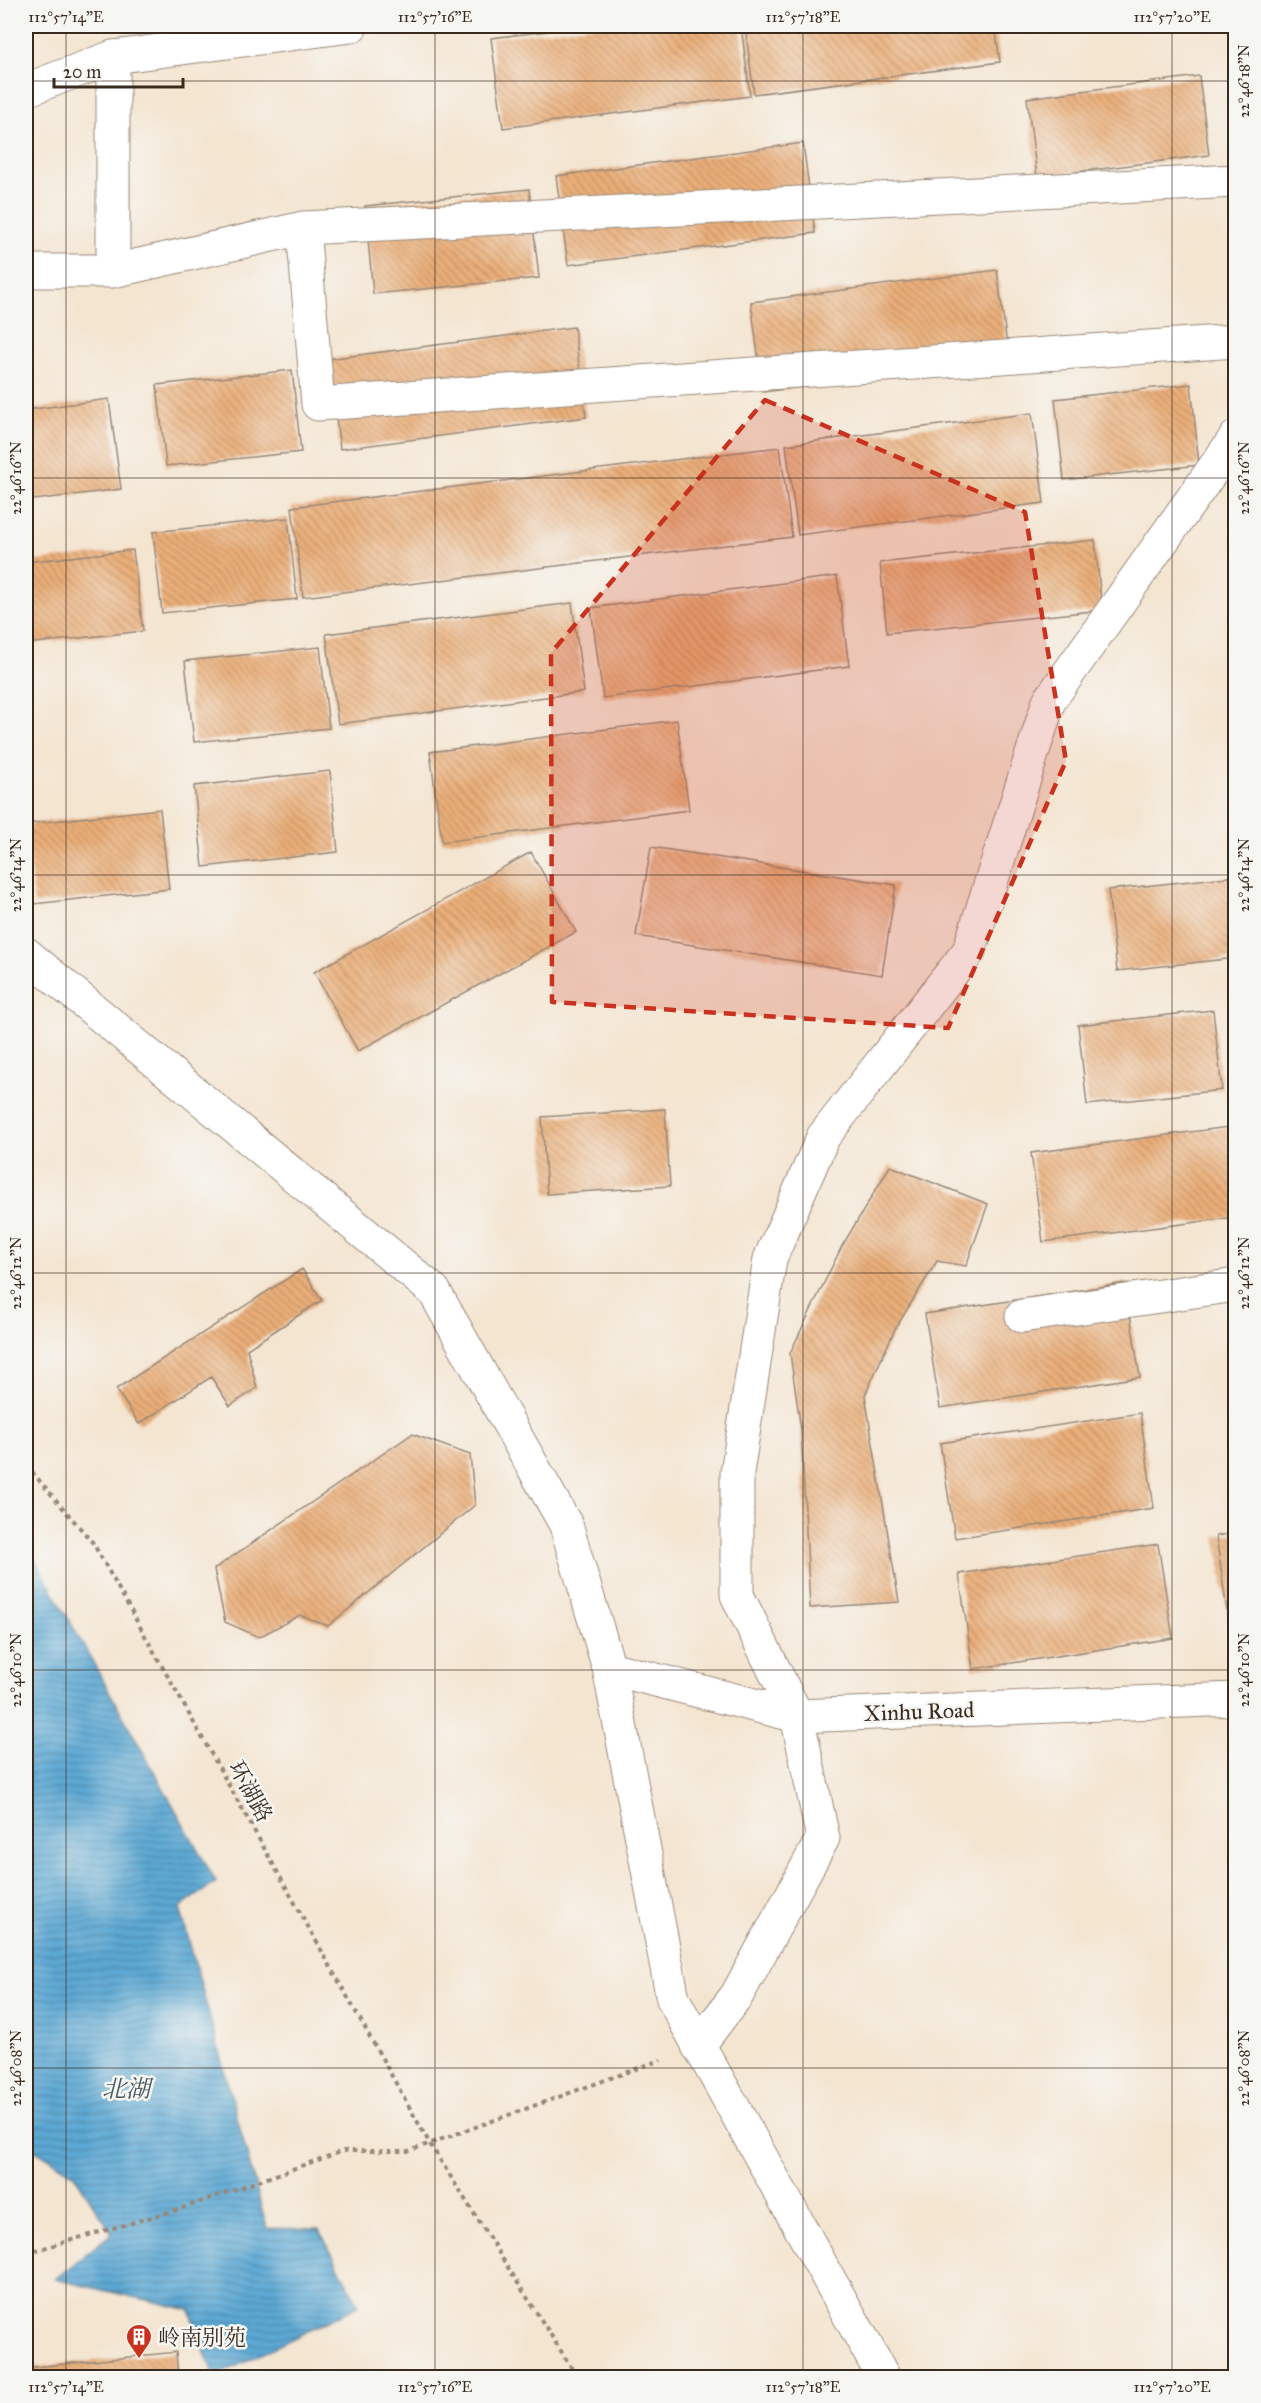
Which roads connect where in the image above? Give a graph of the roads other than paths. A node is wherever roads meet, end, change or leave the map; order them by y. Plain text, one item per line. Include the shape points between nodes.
1 (351, 26) edge
2 (113, 57) junction
3 (26, 90) edge
4 (1236, 181) edge
5 (303, 228) junction
6 (26, 271) edge
7 (113, 271) junction
8 (1236, 341) edge
9 (1236, 437) edge
10 (26, 954) edge
11 (1236, 1285) edge
12 (1022, 1316) dead end
13 (609, 1668) junction
14 (1236, 1699) edge
15 (797, 1716) junction
16 (698, 2046) junction
17 (884, 2378) edge

1 - 2 street
2 - 3 street
2 - 7 street
4 - 5 street
5 - 7 street
5 - 8 street via 318,404
6 - 7 street
9 - 15 street via 1049,701 969,951 823,1137 770,1259 737,1473 737,1595
10 - 13 street via 434,1291 566,1525
11 - 12 street
13 - 15 street, Xinhu Road
13 - 16 street via 673,1999
14 - 15 street, Xinhu Road
15 - 16 street via 823,1838 737,1995
16 - 17 street

